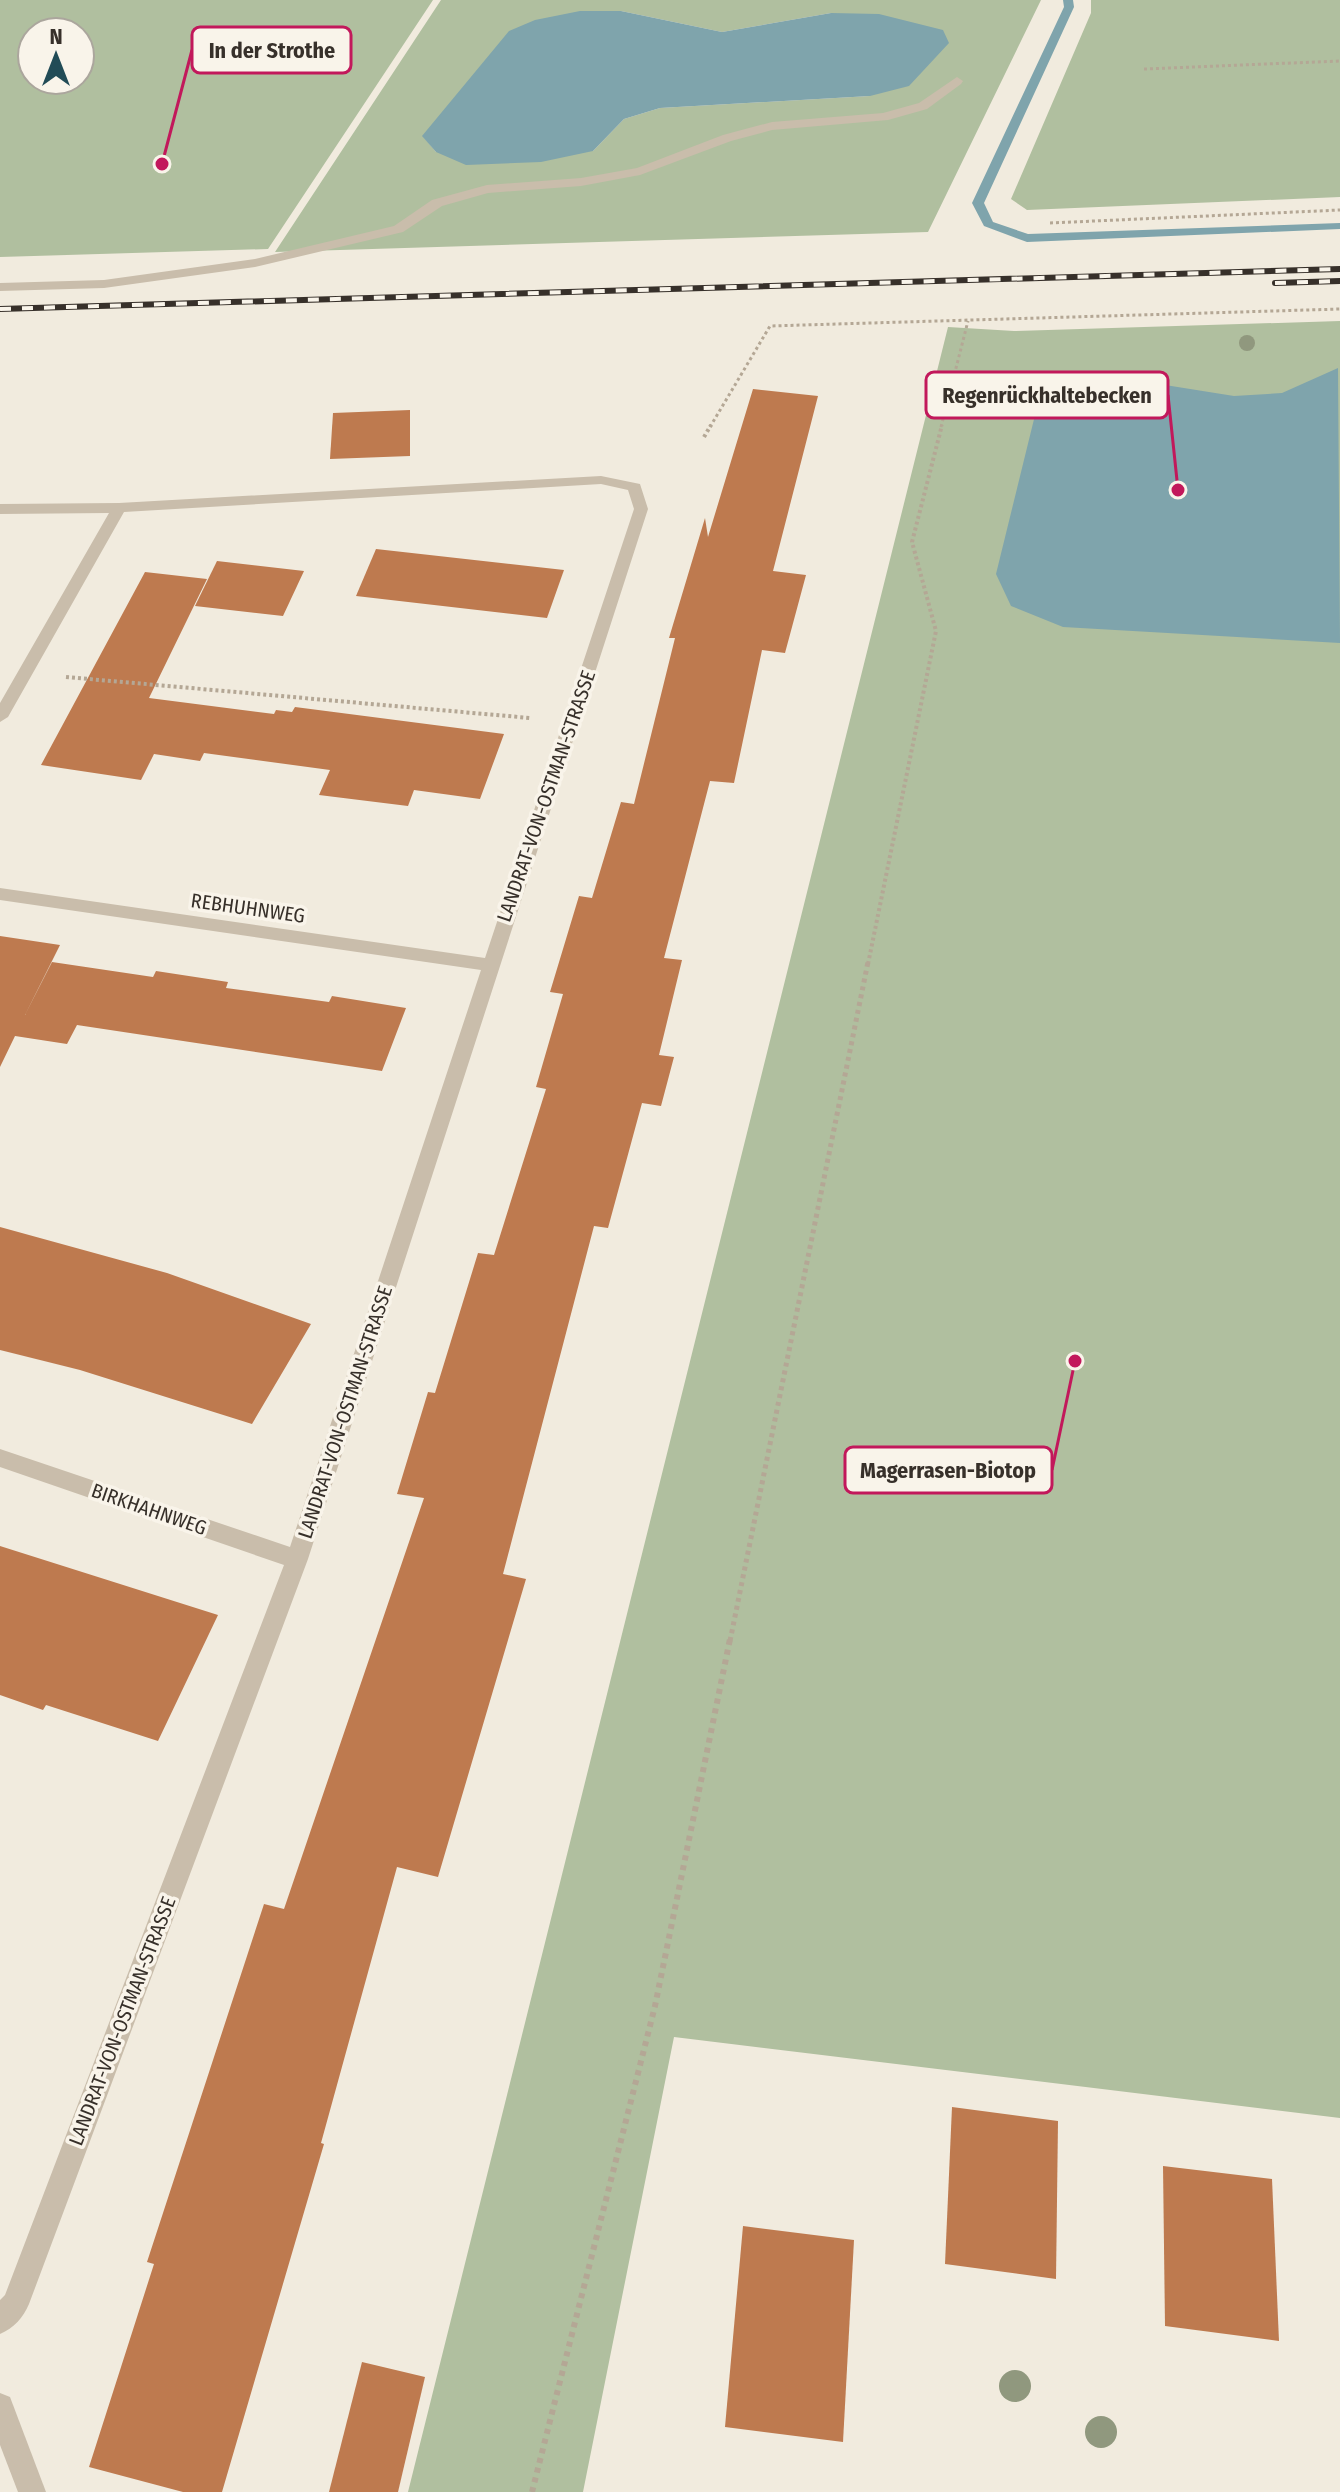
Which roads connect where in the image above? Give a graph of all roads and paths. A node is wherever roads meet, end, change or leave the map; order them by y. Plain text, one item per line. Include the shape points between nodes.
1 (1340, 61) edge
2 (1144, 69) dead end
3 (957, 81) dead end
4 (1340, 210) edge
5 (1050, 223) dead end
6 (0, 287) edge
7 (1340, 309) edge
8 (968, 321) junction
9 (704, 437) dead end
10 (119, 508) junction
11 (0, 509) edge
12 (25, 673) junction
13 (0, 717) edge
14 (572, 722) junction
15 (0, 894) edge
16 (490, 965) junction
17 (0, 1458) edge
18 (297, 1559) junction
19 (0, 2320) edge
20 (0, 2407) edge
21 (32, 2492) edge
22 (532, 2492) edge

1 - 2 path
3 - 6 street via 923,106 884,117 772,126 640,171 581,182 487,189 437,203 398,229 255,263 104,284
4 - 5 path
7 - 8 path
8 - 9 path via 770,326
8 - 22 path via 912,542 936,631 655,2006
10 - 11 street
10 - 12 street
10 - 14 street, LANDRAT-VON-OSTMAN-STRASSE via 601,480 635,487 641,509
12 - 13 street
12 - 14 path
14 - 16 street, LANDRAT-VON-OSTMAN-STRASSE
15 - 16 street, REBHUHNWEG
16 - 18 street, LANDRAT-VON-OSTMAN-STRASSE
17 - 18 street, BIRKHAHNWEG
18 - 19 street, LANDRAT-VON-OSTMAN-STRASSE via 15,2304
20 - 21 street

